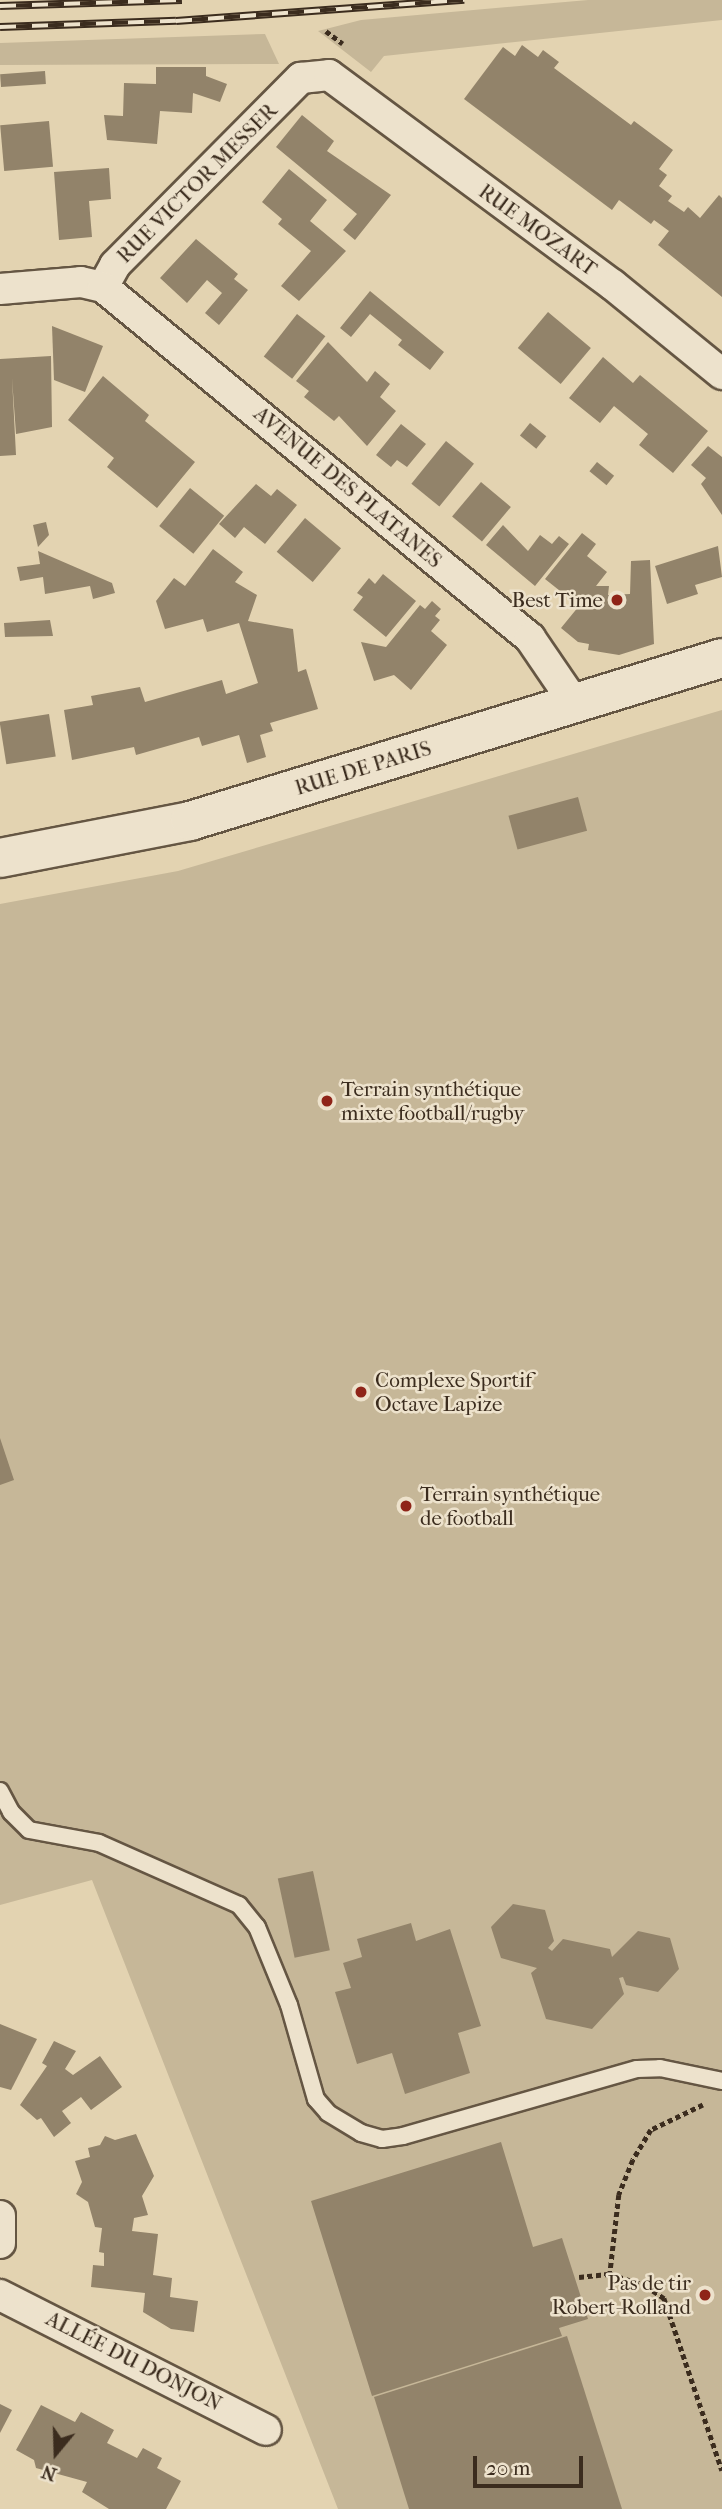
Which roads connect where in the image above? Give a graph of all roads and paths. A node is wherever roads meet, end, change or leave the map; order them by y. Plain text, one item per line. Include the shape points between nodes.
1 (351, 89) joint
2 (103, 287) junction
3 (0, 289) edge
4 (722, 374) edge
5 (722, 658) edge
6 (575, 704) junction
7 (0, 858) edge
8 (0, 1791) edge
9 (722, 2081) edge
10 (716, 2099) dead end
11 (0, 2216) edge
12 (0, 2243) edge
13 (610, 2274) junction
14 (579, 2277) dead end
15 (0, 2295) edge
16 (267, 2430) dead end
17 (722, 2470) edge

1 - 2 street, RUE VICTOR MESSER via 330,75 300,78 115,265
1 - 4 street, RUE MOZART via 613,285
2 - 3 street via 81,282
2 - 6 street, AVENUE DES PLATANES via 530,638
5 - 6 main road, RUE DE PARIS
6 - 7 main road, RUE DE PARIS via 190,821
8 - 9 lane via 11,1812 29,1830 99,1843 239,1905 257,1927 289,2004 316,2099 328,2113 361,2133 382,2139 403,2136 638,2069 660,2068
10 - 13 path via 651,2130 619,2195
11 - 12 street
13 - 14 path
13 - 17 path via 646,2286 664,2298
15 - 16 street, ALLÉE DU DONJON

